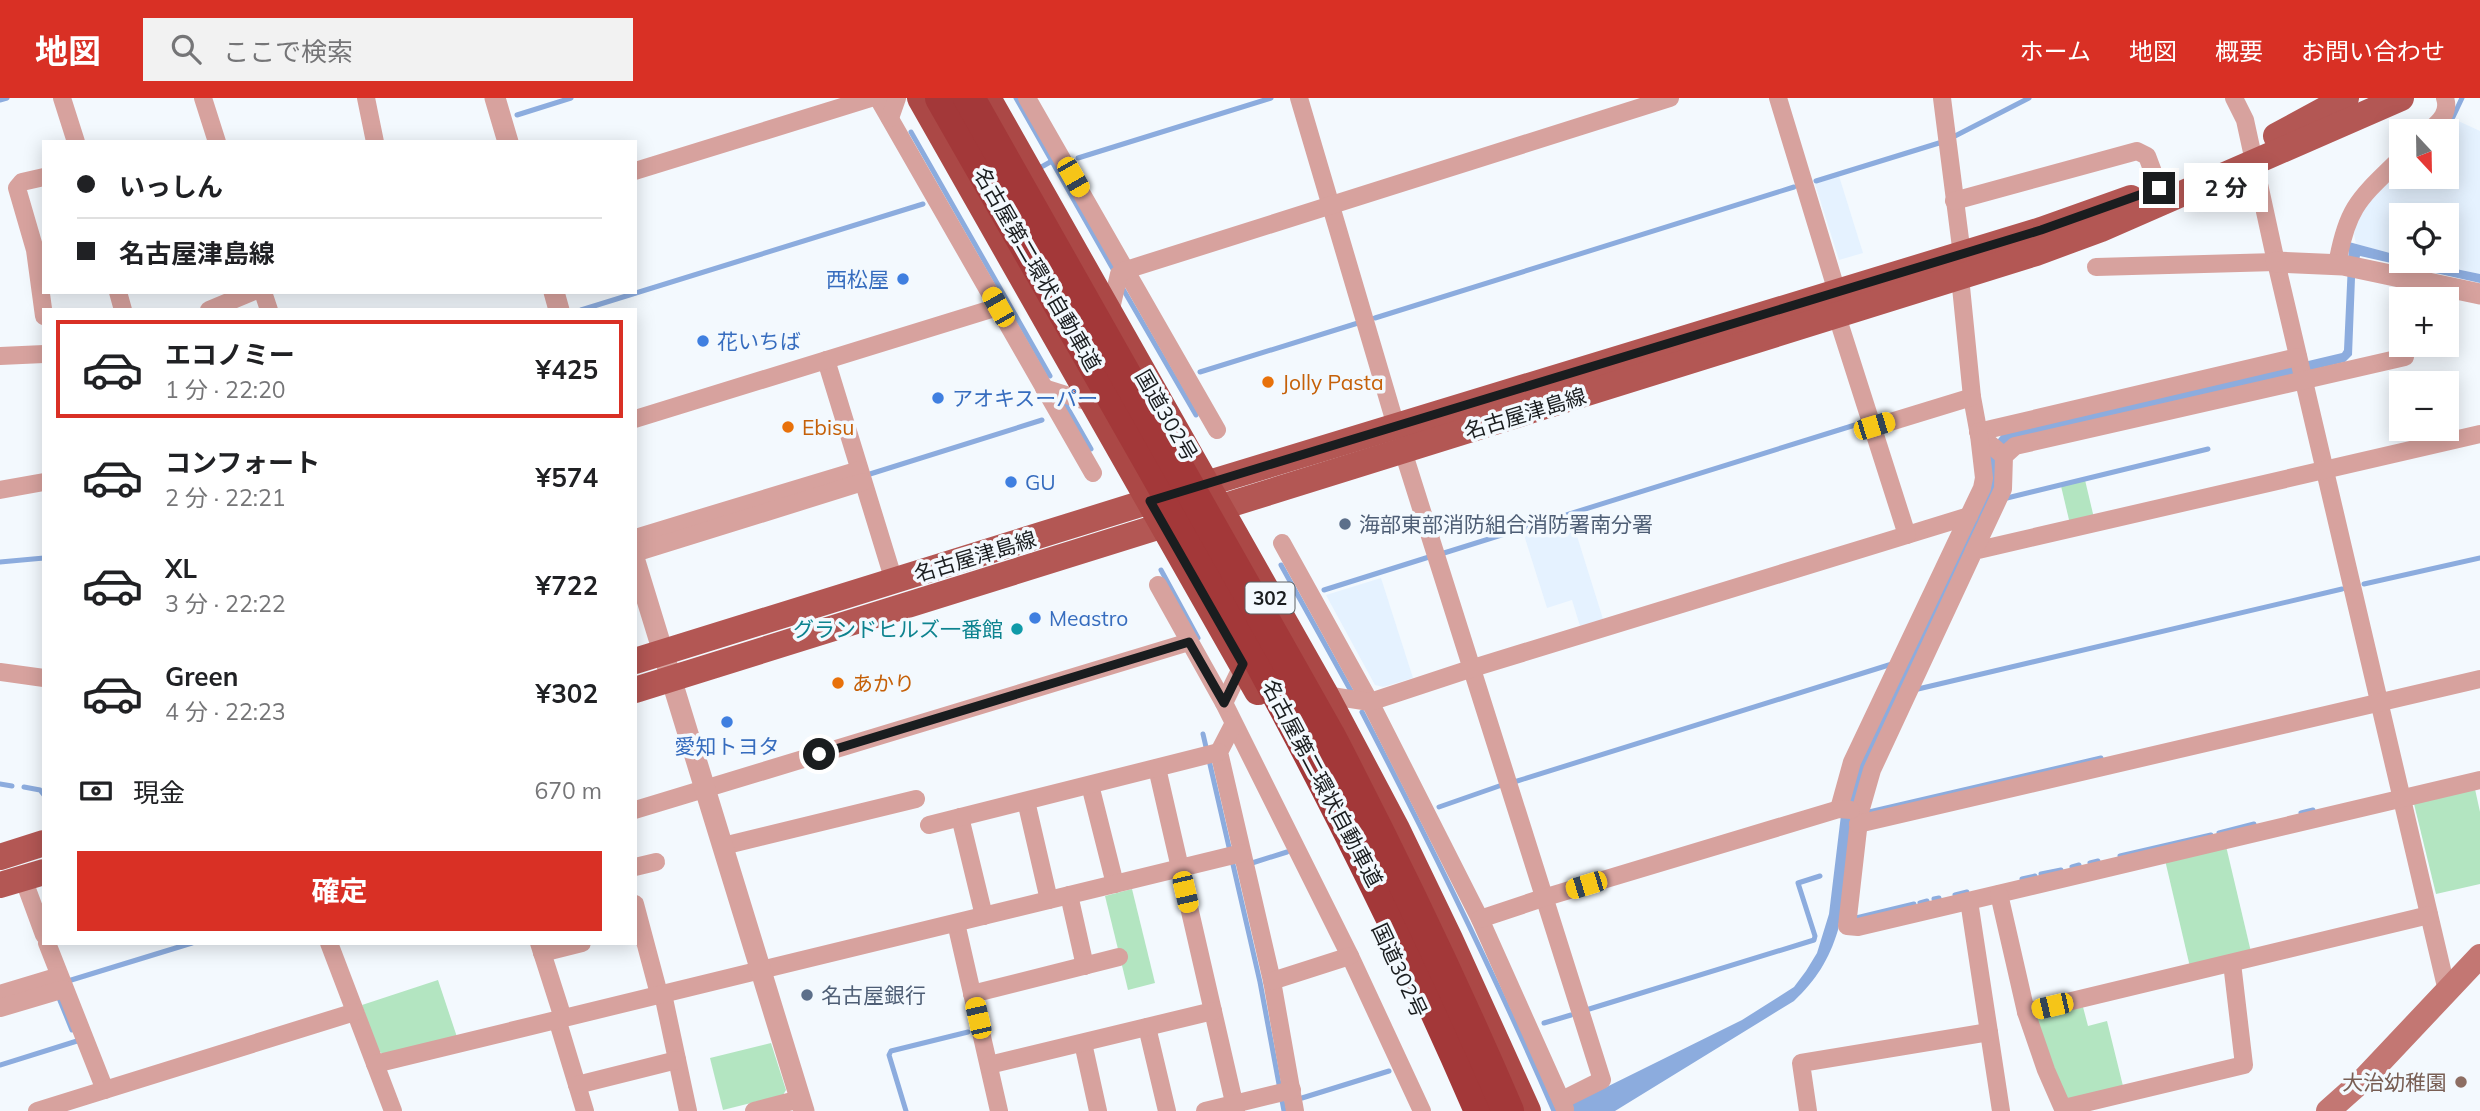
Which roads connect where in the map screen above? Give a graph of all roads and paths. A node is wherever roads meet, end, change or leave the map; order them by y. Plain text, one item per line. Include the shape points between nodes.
1 (62, 98) edge
2 (203, 98) edge
3 (366, 98) edge
4 (495, 98) edge
5 (871, 98) edge
6 (878, 98) edge
7 (897, 98) edge
8 (921, 98) edge
9 (941, 98) edge
10 (969, 98) edge
11 (987, 98) edge
12 (1027, 98) edge
13 (1299, 98) edge
14 (1670, 98) edge
15 (1778, 98) edge
16 (1942, 98) edge
17 (2234, 98) edge
18 (2346, 98) edge
19 (2401, 98) edge
20 (2445, 98) edge
21 (890, 118) junction
22 (2442, 119) edge
23 (75, 140) edge
24 (216, 140) edge
25 (375, 140) edge
26 (507, 140) edge
27 (2253, 156) junction
28 (2389, 170) edge
29 (637, 171) edge
30 (42, 177) edge
31 (2159, 188) junction
32 (1954, 201) junction
33 (1331, 204) junction
34 (2276, 262) junction
35 (1961, 266) junction
36 (2347, 266) junction
37 (2096, 267) dead end
38 (1126, 270) junction
39 (247, 294) edge
40 (2480, 294) edge
41 (1837, 304) junction
42 (998, 307) junction
43 (43, 308) edge
44 (214, 308) edge
45 (1110, 313) junction
46 (42, 355) edge
47 (0, 356) edge
48 (2406, 357) dead end
49 (826, 360) junction
50 (2301, 368) junction
51 (1044, 388) junction
52 (1972, 397) junction
53 (1096, 404) junction
54 (637, 418) edge
55 (1874, 426) junction
56 (1217, 430) dead end
57 (2480, 434) edge
58 (1981, 436) junction
59 (1399, 439) junction
60 (2004, 456) junction
61 (2325, 470) junction
62 (1093, 473) dead end
63 (861, 476) junction
64 (42, 482) edge
65 (1206, 484) junction
66 (0, 490) edge
67 (1150, 501) junction
68 (1220, 509) junction
69 (1969, 516) junction
70 (1164, 526) junction
71 (1907, 535) junction
72 (637, 537) edge
73 (1282, 543) dead end
74 (1974, 551) junction
75 (637, 552) edge
76 (637, 568) edge
77 (894, 581) junction
78 (1158, 585) dead end
79 (1189, 642) junction
80 (663, 653) junction
81 (637, 660) edge
82 (1243, 664) junction
83 (1473, 668) junction
84 (0, 672) edge
85 (42, 678) edge
86 (671, 679) junction
87 (2480, 680) edge
88 (637, 689) edge
89 (1325, 695) junction
90 (1370, 702) junction
91 (2379, 702) junction
92 (1224, 703) junction
93 (1233, 725) junction
94 (1211, 754) junction
95 (1157, 768) junction
96 (2480, 780) edge
97 (1090, 785) junction
98 (705, 789) junction
99 (2402, 798) junction
100 (916, 799) dead end
101 (1026, 801) junction
102 (637, 809) edge
103 (1851, 813) junction
104 (960, 817) junction
105 (929, 825) dead end
106 (42, 844) edge
107 (723, 846) junction
108 (1234, 855) junction
109 (0, 857) edge
110 (656, 862) dead end
111 (637, 867) edge
112 (1180, 869) junction
113 (22, 878) edge
114 (1115, 884) junction
115 (1999, 894) junction
116 (1069, 895) junction
117 (1543, 898) junction
118 (1049, 900) junction
119 (1969, 901) junction
120 (2429, 915) junction
121 (984, 916) junction
122 (1480, 919) junction
123 (956, 923) junction
124 (638, 929) edge
125 (42, 930) edge
126 (48, 945) edge
127 (330, 945) edge
128 (565, 945) edge
129 (540, 948) edge
130 (1350, 956) junction
131 (2480, 956) edge
132 (1119, 957) dead end
133 (2232, 963) junction
134 (1085, 966) junction
135 (761, 970) junction
136 (2463, 979) edge
137 (1272, 981) junction
138 (61, 983) junction
139 (0, 994) edge
140 (661, 994) junction
141 (972, 994) junction
142 (0, 1008) edge
143 (1213, 1011) junction
144 (355, 1012) junction
145 (2026, 1012) junction
146 (560, 1018) junction
147 (1147, 1027) junction
148 (1989, 1032) junction
149 (1083, 1043) junction
150 (677, 1060) junction
151 (375, 1064) junction
152 (989, 1065) junction
153 (577, 1085) junction
154 (105, 1090) junction
155 (1284, 1092) junction
156 (802, 1105) edge
157 (1564, 1105) edge
158 (1235, 1108) edge
159 (2064, 1109) edge
160 (37, 1111) edge
161 (393, 1111) edge
162 (585, 1111) edge
163 (688, 1111) edge
164 (754, 1111) edge
165 (999, 1111) edge
166 (1098, 1111) edge
167 (1167, 1111) edge
168 (1205, 1111) edge
169 (1296, 1111) edge
170 (1422, 1111) edge
171 (1464, 1111) edge
172 (1480, 1111) edge
173 (1508, 1111) edge
174 (1527, 1111) edge
175 (1808, 1111) edge
176 (2001, 1111) edge
177 (2328, 1111) edge

1 - 23 street
2 - 24 street
3 - 25 street
4 - 26 street
5 - 29 street
6 - 21 street
7 - 21 street
8 - 53 highway, 国道302号 / 302
9 - 172 highway, 名古屋第二環状自動車道 via 1307,748 1409,951
10 - 173 highway, 名古屋第二環状自動車道 via 1329,735 1432,940
11 - 45 highway, 国道302号 / 302
12 - 38 street
13 - 33 street
14 - 33 street
15 - 41 street
16 - 32 street
17 - 27 street via 2245,120
18 - 27 main road, 名古屋津島線
19 - 27 main road, 名古屋津島線
20 - 22 street
21 - 42 street
27 - 31 main road, 名古屋津島線
27 - 34 street
27 - 35 main road, 名古屋津島線 via 2101,229 2036,253
28 - 36 street via 2350,213 2341,239
30 - 43 street via 22,182 17,188 35,250
31 - 32 street via 2147,156 2137,151
31 - 35 main road, 名古屋津島線 via 2041,230
32 - 35 street
33 - 38 street
33 - 59 street
34 - 36 street
34 - 37 street
34 - 50 street
35 - 41 main road, 名古屋津島線
35 - 52 street
36 - 40 street
38 - 45 street via 1119,274
38 - 56 street
39 - 44 street
41 - 55 street
41 - 59 main road, 名古屋津島線
42 - 49 street
42 - 51 street
45 - 65 highway, 国道302号 / 302
46 - 47 street
48 - 50 street
49 - 54 street
49 - 63 street
50 - 58 street
50 - 60 street via 2015,446
50 - 61 street
51 - 53 street
51 - 62 street
52 - 55 street
52 - 58 street
53 - 67 highway, 国道302号 / 302
55 - 71 street
57 - 61 street
58 - 60 street
58 - 69 street via 1982,488
59 - 65 main road, 名古屋津島線
59 - 68 main road, 名古屋津島線
59 - 83 street
60 - 74 street via 2003,489
61 - 74 street
61 - 91 street
63 - 72 street
63 - 75 street
63 - 77 street
64 - 66 street
65 - 67 main road, 名古屋津島線
65 - 68 highway, 国道302号 / 302
67 - 70 highway, 国道302号 / 302
67 - 77 main road, 名古屋津島線
68 - 70 main road, 名古屋津島線
68 - 89 highway, 国道302号 / 302
69 - 71 street
69 - 103 street via 1852,762
70 - 82 highway, 国道302号 / 302
70 - 86 main road, 名古屋津島線
71 - 83 street
73 - 90 street
74 - 103 street
76 - 80 street
77 - 80 main road, 名古屋津島線
78 - 79 street
79 - 92 street
79 - 98 street
80 - 81 main road, 名古屋津島線
80 - 86 street
82 - 92 street
82 - 171 highway, 国道302号 / 302 via 1345,855
83 - 90 street
83 - 117 street
84 - 85 street
86 - 88 main road, 名古屋津島線
86 - 98 street
87 - 91 street
89 - 90 street
89 - 174 highway, 国道302号 / 302 via 1396,829
90 - 122 street
91 - 99 street
91 - 103 street
92 - 93 street
93 - 94 street
93 - 130 street
94 - 95 street
94 - 108 street
95 - 97 street
95 - 112 street
96 - 99 street
97 - 101 street
97 - 114 street
98 - 102 street
98 - 107 street
99 - 115 street
99 - 120 street
100 - 107 street
101 - 104 street
101 - 118 street
103 - 117 street
103 - 119 street via 1847,926
104 - 105 street
104 - 121 street
106 - 109 main road
107 - 135 street
108 - 112 street
108 - 137 street
110 - 111 street
112 - 114 street
112 - 143 street
113 - 125 street
114 - 116 street
115 - 119 street
115 - 145 street
116 - 118 street
116 - 134 street
117 - 122 street
117 - 157 street via 1602,1080
118 - 121 street
119 - 148 street
120 - 133 street
120 - 136 street
121 - 123 street
122 - 157 street
123 - 135 street
123 - 141 street
124 - 140 street
126 - 138 street
127 - 144 street
128 - 129 street
129 - 146 street
130 - 137 street
130 - 170 street
131 - 136 main road
132 - 134 street
133 - 145 street
133 - 159 street via 2244,1065
134 - 141 street
135 - 140 street
135 - 156 street
136 - 177 main road
137 - 155 street
138 - 139 street
138 - 142 street
138 - 154 street
140 - 146 street
140 - 150 street
141 - 152 street
143 - 147 street
143 - 158 street
144 - 151 street
144 - 154 street
145 - 159 street
146 - 151 street
146 - 153 street
147 - 149 street
147 - 167 street
148 - 175 street via 1801,1063
148 - 176 street
149 - 152 street
149 - 166 street
150 - 153 street
150 - 163 street
151 - 161 street
152 - 165 street
153 - 162 street
154 - 160 street
155 - 158 street
155 - 169 street
156 - 164 street
158 - 168 street

